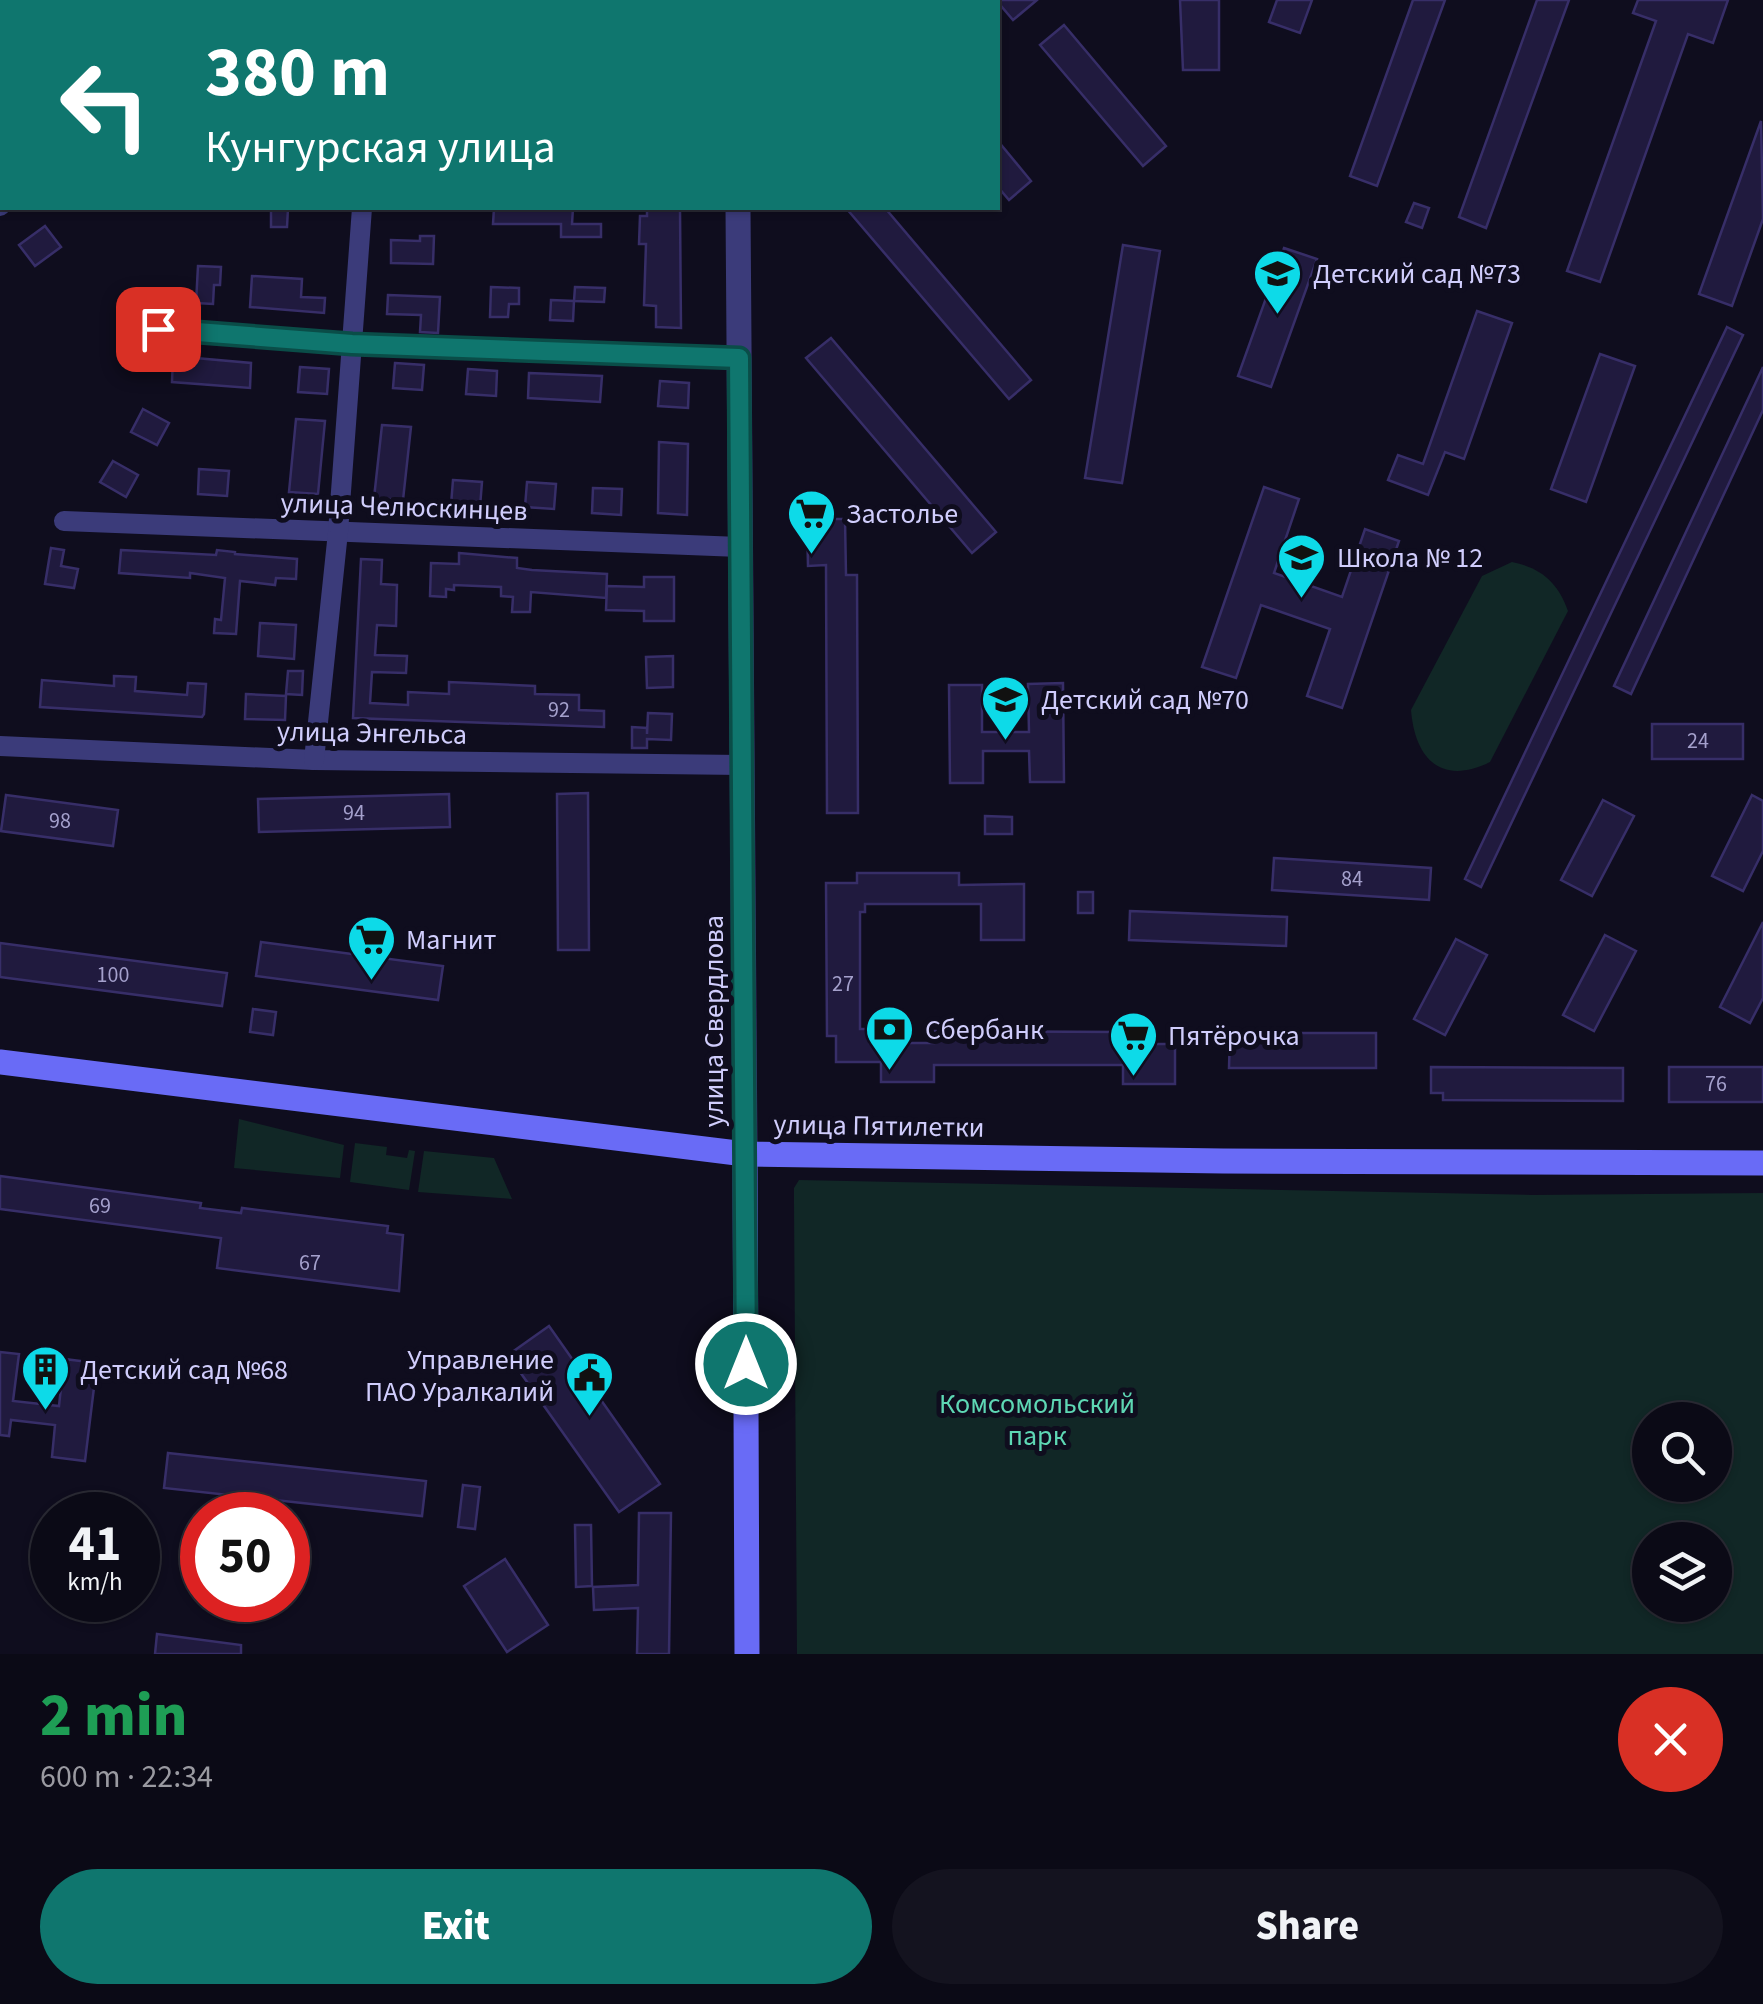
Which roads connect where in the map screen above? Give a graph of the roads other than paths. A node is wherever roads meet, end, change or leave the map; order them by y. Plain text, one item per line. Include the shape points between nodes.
1 (362, 210) edge
2 (738, 210) edge
3 (158, 329) dead end
4 (352, 344) junction
5 (739, 358) junction
6 (64, 521) dead end
7 (338, 532) junction
8 (740, 548) junction
9 (0, 746) edge
10 (314, 760) junction
11 (742, 765) junction
12 (0, 1062) edge
13 (745, 1154) junction
14 (1763, 1163) edge
15 (747, 1654) edge

1 - 4 street
2 - 5 street, улица Свердлова
3 - 4 street
4 - 5 street
4 - 7 street
5 - 8 street, улица Свердлова
6 - 7 street, улица Челюскинцев
7 - 8 street, улица Челюскинцев
7 - 10 street
8 - 11 street, улица Свердлова
9 - 10 street, улица Энгельса
10 - 11 street, улица Энгельса
11 - 13 street, улица Свердлова
12 - 13 main road, улица Пятилетки
13 - 14 main road, улица Пятилетки
13 - 15 main road, улица Свердлова

